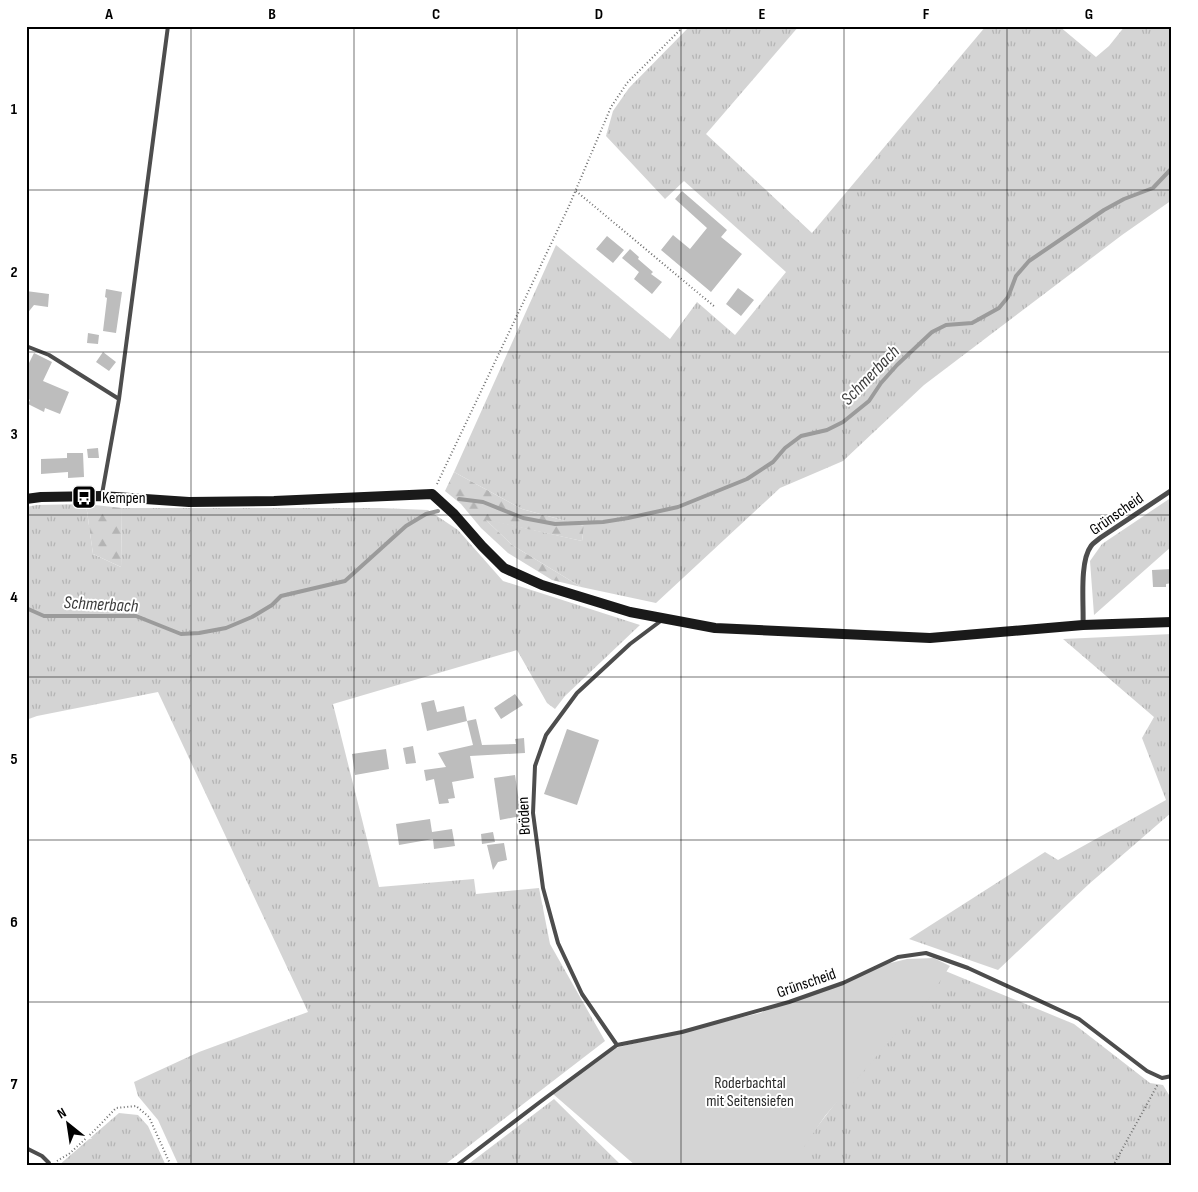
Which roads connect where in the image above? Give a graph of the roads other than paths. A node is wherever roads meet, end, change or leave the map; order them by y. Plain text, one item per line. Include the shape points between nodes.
1 (168, 26) edge
2 (26, 346) edge
3 (119, 399) junction
4 (1172, 490) edge
5 (101, 496) junction
6 (26, 499) edge
7 (664, 618) junction
8 (1172, 622) edge
9 (1084, 624) junction
10 (617, 1045) junction
11 (1172, 1076) edge
12 (26, 1148) edge
13 (49, 1165) edge
14 (456, 1166) edge

1 - 3 lane
2 - 3 lane via 49,355
3 - 5 lane
4 - 9 street, Grünscheid via 1090,547 1084,572
5 - 6 street
5 - 7 street via 189,502 432,494 504,568 542,585 630,612
7 - 9 street via 715,628 930,638
7 - 10 lane, Bröden via 630,644 577,693 546,735 535,766 533,813 541,878 558,943 582,994
8 - 9 street
10 - 11 lane, Grünscheid via 682,1032 789,1002 843,983 898,957 926,953 968,968 1078,1019 1147,1071 1162,1078
10 - 14 lane, Grünscheid
12 - 13 lane via 42,1156

